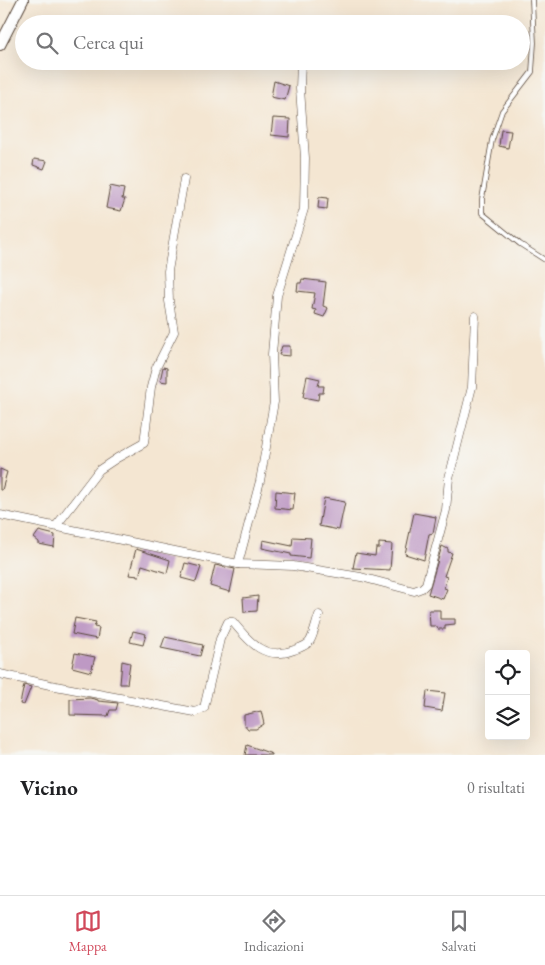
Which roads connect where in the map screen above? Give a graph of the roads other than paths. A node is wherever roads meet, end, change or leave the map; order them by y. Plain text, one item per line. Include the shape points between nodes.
1 (23, 0) edge
2 (532, 0) edge
3 (15, 15) edge
4 (15, 16) edge
5 (0, 45) edge
6 (301, 70) edge
7 (184, 179) dead end
8 (545, 260) edge
9 (475, 316) dead end
10 (0, 515) edge
11 (56, 526) junction
12 (238, 564) junction
13 (319, 615) dead end
14 (0, 674) edge

1 - 3 main road
2 - 8 lane via 532,72 502,111 492,140 482,213
4 - 5 main road
6 - 12 street via 304,209 277,296 272,354 274,402 260,482
7 - 11 street via 168,271 174,332 156,368 144,443 99,470
9 - 12 street via 472,386 449,478 439,542 426,584 414,591 361,576 293,566
10 - 11 street
11 - 12 street
13 - 14 street via 310,642 282,655 270,654 249,642 233,622 228,622 220,639 204,708 195,712

